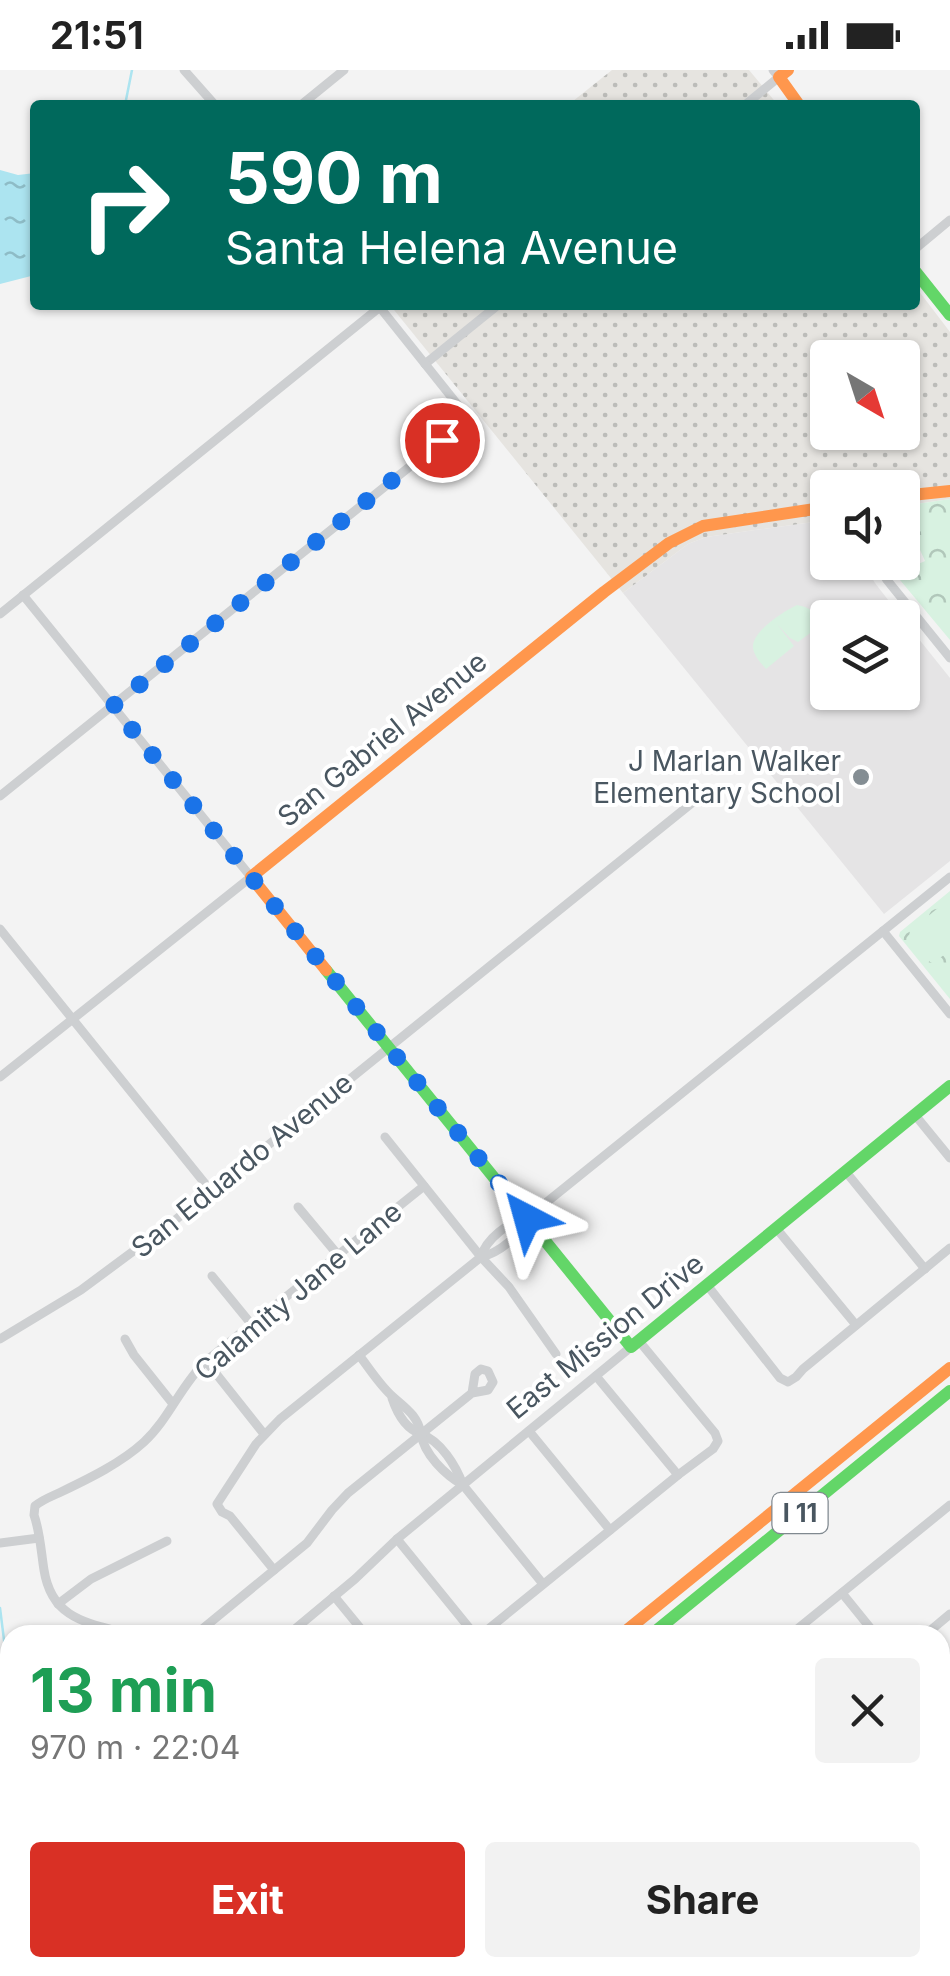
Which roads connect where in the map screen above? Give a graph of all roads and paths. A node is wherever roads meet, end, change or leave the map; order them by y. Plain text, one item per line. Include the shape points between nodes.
1 (184, 70) edge
2 (344, 70) edge
3 (780, 72) edge
4 (211, 100) edge
5 (307, 100) edge
6 (749, 100) edge
7 (797, 100) edge
8 (950, 220) edge
9 (920, 244) edge
10 (920, 278) edge
11 (374, 310) edge
12 (382, 310) edge
13 (492, 310) edge
14 (950, 315) edge
15 (425, 364) junction
16 (950, 491) edge
17 (920, 494) edge
18 (810, 510) edge
19 (887, 580) edge
20 (24, 595) junction
21 (0, 614) edge
22 (950, 658) edge
23 (113, 706) junction
24 (708, 790) dead end
25 (0, 796) edge
26 (251, 876) junction
27 (950, 877) edge
28 (0, 929) edge
29 (883, 931) junction
30 (950, 1014) edge
31 (73, 1020) junction
32 (388, 1048) junction
33 (0, 1077) edge
34 (950, 1086) edge
35 (915, 1115) junction
36 (385, 1137) dead end
37 (950, 1158) edge
38 (846, 1172) junction
39 (424, 1186) junction
40 (211, 1191) junction
41 (298, 1207) dead end
42 (527, 1218) junction
43 (776, 1228) junction
44 (950, 1248) edge
45 (338, 1255) junction
46 (481, 1256) junction
47 (925, 1269) junction
48 (212, 1276) dead end
49 (707, 1285) junction
50 (252, 1325) junction
51 (856, 1326) junction
52 (0, 1339) edge
53 (125, 1339) dead end
54 (635, 1344) junction
55 (556, 1354) dead end
56 (359, 1355) junction
57 (950, 1357) edge
58 (206, 1362) junction
59 (950, 1368) edge
60 (596, 1376) junction
61 (950, 1391) edge
62 (472, 1393) dead end
63 (174, 1404) junction
64 (529, 1430) junction
65 (873, 1430) junction
66 (264, 1434) junction
67 (421, 1434) junction
68 (678, 1475) junction
69 (463, 1485) junction
70 (950, 1505) edge
71 (610, 1530) junction
72 (39, 1538) junction
73 (397, 1539) junction
74 (167, 1541) dead end
75 (0, 1544) edge
76 (274, 1570) junction
77 (543, 1584) junction
78 (842, 1593) junction
79 (334, 1596) junction
80 (58, 1604) junction
81 (96, 1625) edge
82 (206, 1625) edge
83 (300, 1625) edge
84 (358, 1625) edge
85 (470, 1625) edge
86 (491, 1625) edge
87 (632, 1625) edge
88 (663, 1625) edge
89 (802, 1625) edge
90 (868, 1625) edge

1 - 4 street
2 - 5 street
3 - 6 street
3 - 7 main road
8 - 9 street
10 - 14 main road
11 - 20 street
12 - 15 street
13 - 15 street
15 - 23 street via 469,418
16 - 17 main road
18 - 26 main road, San Gabriel Avenue via 704,526 668,543
19 - 22 street
20 - 21 street
20 - 23 street
23 - 25 street
23 - 26 street
24 - 32 street, San Eduardo Avenue
26 - 31 street, San Gabriel Avenue
26 - 32 main road
27 - 29 street
28 - 31 street
29 - 30 street
29 - 42 street
31 - 33 street, San Gabriel Avenue
31 - 40 street
32 - 40 street, San Eduardo Avenue
32 - 42 main road
34 - 35 main road, East Mission Drive
35 - 37 street
35 - 38 main road, East Mission Drive
36 - 39 street
38 - 43 main road, East Mission Drive
38 - 47 street
39 - 45 street, Calamity Jane Lane
39 - 46 street
40 - 52 street, San Eduardo Avenue via 104,1273
41 - 45 street
42 - 46 street via 484,1245
42 - 54 main road
43 - 49 main road, East Mission Drive
43 - 51 street
44 - 47 street
45 - 50 street, Calamity Jane Lane
46 - 55 street
46 - 56 street
47 - 51 street
48 - 50 street
49 - 51 street via 788,1382
49 - 54 main road, East Mission Drive
50 - 58 street, Calamity Jane Lane
53 - 63 street
54 - 60 street, East Mission Drive
54 - 68 street via 718,1441
56 - 66 street
56 - 67 street via 420,1423
57 - 65 main road
58 - 63 street, Calamity Jane Lane
58 - 66 street
59 - 65 main road, I 11
60 - 64 street, East Mission Drive
60 - 68 street
61 - 88 main road, I 11
62 - 67 street
63 - 72 street, Calamity Jane Lane via 137,1448 35,1506
64 - 69 street, East Mission Drive
64 - 71 street
65 - 87 main road, I 11
66 - 76 street via 217,1504
67 - 69 street via 431,1437
67 - 76 street via 348,1493 307,1543
68 - 71 street
69 - 73 street, East Mission Drive
69 - 77 street
70 - 78 street
71 - 77 street
72 - 75 street
72 - 80 street via 46,1583
73 - 79 street, East Mission Drive
73 - 85 street
74 - 80 street via 91,1578
76 - 82 street
77 - 86 street
78 - 89 street
78 - 90 street
79 - 83 street, East Mission Drive
79 - 84 street
80 - 81 street

